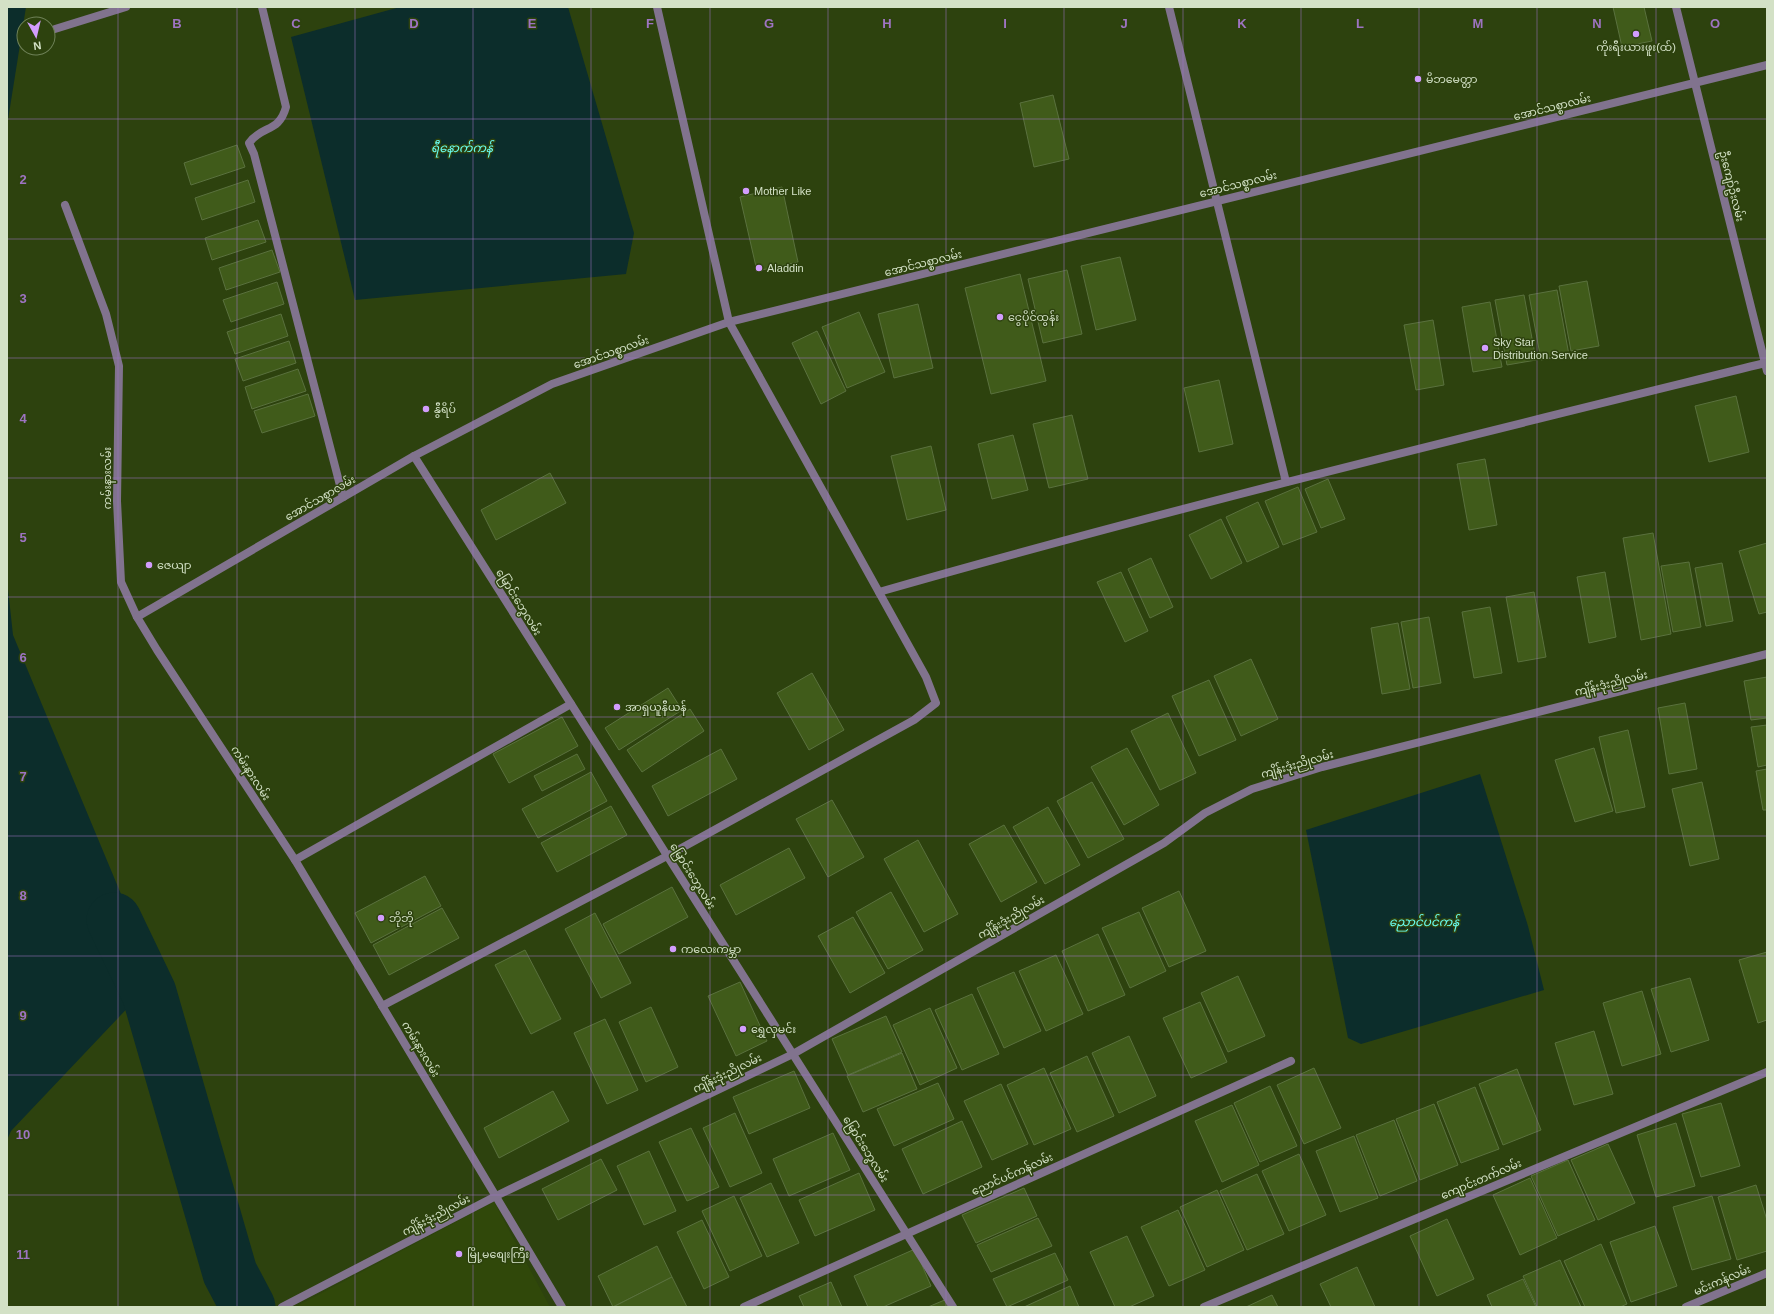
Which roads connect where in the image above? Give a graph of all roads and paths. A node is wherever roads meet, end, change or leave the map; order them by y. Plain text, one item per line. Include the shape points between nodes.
1 (126, 7) edge
2 (262, 7) edge
3 (1170, 7) edge
4 (1676, 7) edge
5 (659, 8) edge
6 (56, 30) edge
7 (1767, 65) edge
8 (1695, 83) junction
9 (1217, 201) junction
10 (65, 205) dead end
11 (730, 322) junction
12 (1766, 367) edge
13 (414, 456) junction
14 (1286, 482) junction
15 (343, 497) junction
16 (879, 592) junction
17 (137, 617) junction
18 (1767, 654) edge
19 (571, 704) junction
20 (667, 856) junction
21 (295, 860) junction
22 (382, 1006) junction
23 (793, 1054) junction
24 (1291, 1061) dead end
25 (1767, 1072) edge
26 (496, 1196) junction
27 (906, 1233) junction
28 (1767, 1274) edge
29 (282, 1307) edge
30 (562, 1307) edge
31 (744, 1307) edge
32 (953, 1307) edge
33 (1204, 1307) edge
34 (1686, 1307) edge

1 - 6 street
2 - 15 street via 286,106 283,118 276,125 254,137 249,144 254,154
3 - 9 street
4 - 8 street, ဦးကျော်ဦးလမ်း
5 - 11 street
7 - 8 street, အောင်သစ္စာလမ်း
8 - 9 street, အောင်သစ္စာလမ်း
8 - 12 street, ဦးကျော်ဦးလမ်း
9 - 11 street, အောင်သစ္စာလမ်း
9 - 14 street
10 - 17 street, ကမ်းနားလမ်း via 106,314 119,366 117,501 121,582
11 - 13 street, အောင်သစ္စာလမ်း via 552,384
11 - 16 street
12 - 14 street
13 - 15 street, အောင်သစ္စာလမ်း
13 - 19 street, မြောင်းဘွေလမ်း
14 - 16 street
15 - 17 street, အောင်သစ္စာလမ်း
16 - 20 street via 926,677 936,703 914,720
17 - 21 street, ကမ်းနားလမ်း
18 - 23 street, ကျိန်းဒုံးညိုလမ်း via 1322,767 1252,789 1206,813 1164,843
19 - 20 street, မြောင်းဘွေလမ်း
19 - 21 street
20 - 22 street
20 - 23 street, မြောင်းဘွေလမ်း
21 - 22 street, ကမ်းနားလမ်း
22 - 26 street, ကမ်းနားလမ်း
23 - 26 street, ကျိန်းဒုံးညိုလမ်း
23 - 27 street, မြောင်းဘွေလမ်း
24 - 27 street, ညောင်ပင်ကန်လမ်း
25 - 33 street, ကျောင်းတက်လမ်း
26 - 29 street, ကျိန်းဒုံးညိုလမ်း
26 - 30 street, ကမ်းနားလမ်း
27 - 31 street, ညောင်ပင်ကန်လမ်း
27 - 32 street, မြောင်းဘွေလမ်း
28 - 34 street, မင်းကန်လမ်း

